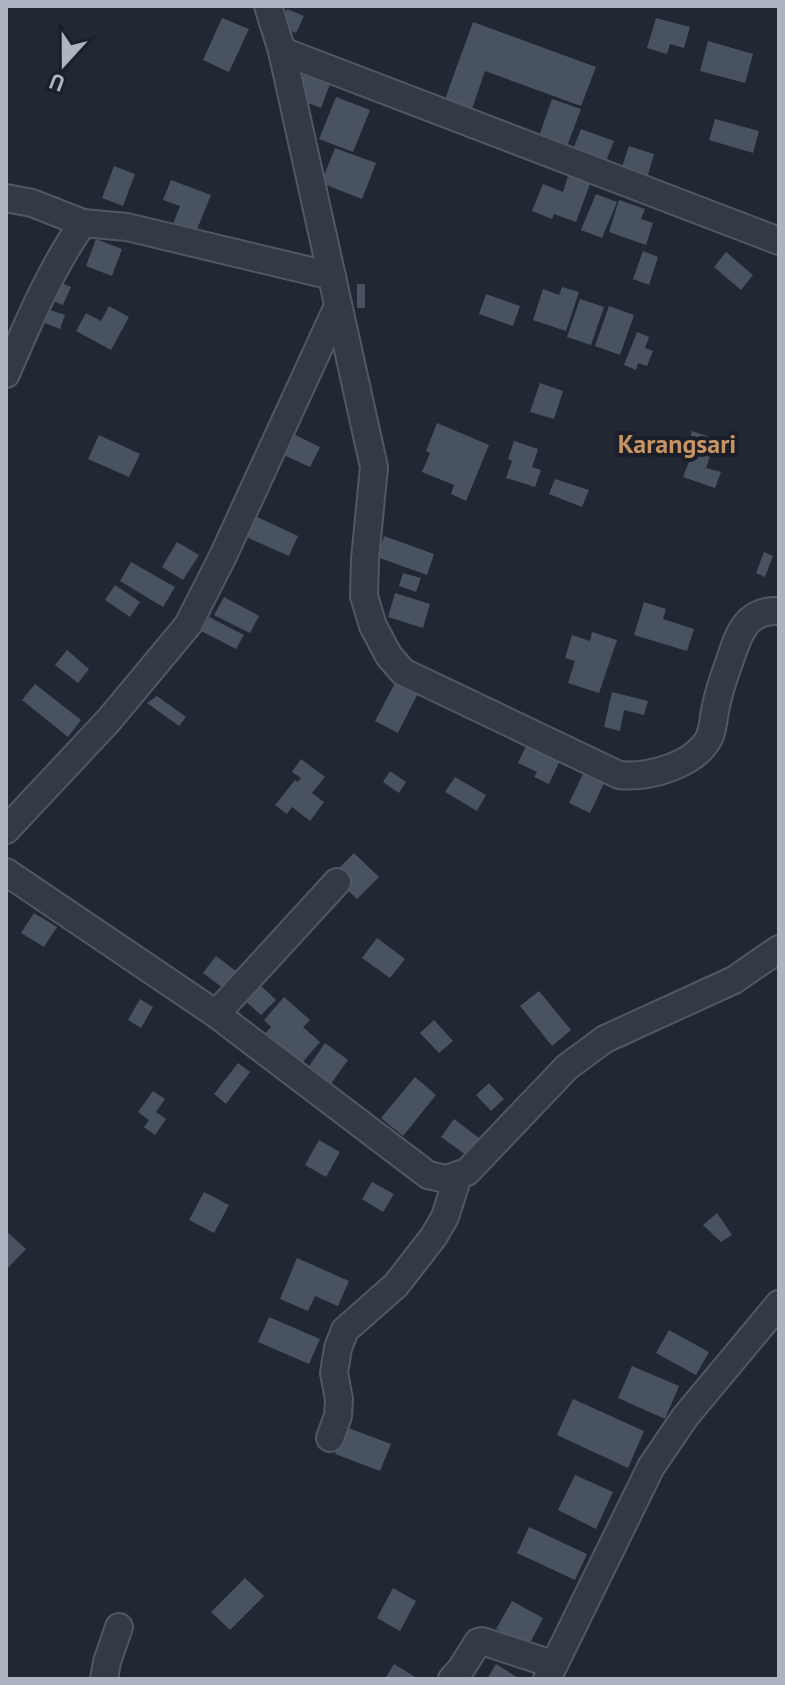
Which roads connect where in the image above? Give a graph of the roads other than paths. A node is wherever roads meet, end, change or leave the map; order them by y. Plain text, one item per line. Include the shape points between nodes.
1 (268, 6) edge
2 (282, 51) junction
3 (6, 198) edge
4 (83, 223) junction
5 (779, 241) edge
6 (332, 276) junction
7 (338, 306) junction
8 (6, 374) edge
9 (779, 611) edge
10 (6, 830) edge
11 (6, 872) edge
12 (337, 882) dead end
13 (779, 949) edge
14 (216, 1014) junction
15 (458, 1176) junction
16 (779, 1304) edge
17 (330, 1438) dead end
18 (119, 1627) dead end
19 (549, 1672) edge
20 (104, 1679) edge
21 (452, 1679) edge

1 - 2 street
2 - 5 street
2 - 6 street
3 - 4 street
4 - 6 street via 127,227
4 - 8 street
6 - 7 street
7 - 9 street via 374,467 364,596 373,626 403,672 619,775 651,774 700,750 710,738 720,688 742,627 757,614
7 - 10 street via 188,625
11 - 14 street
12 - 14 street
13 - 15 street via 734,980 605,1039 567,1067
14 - 15 street via 428,1175
15 - 17 street via 434,1236 396,1285 345,1330 334,1373 338,1416
16 - 19 street via 685,1417 651,1467
18 - 20 street
19 - 21 street via 482,1641

